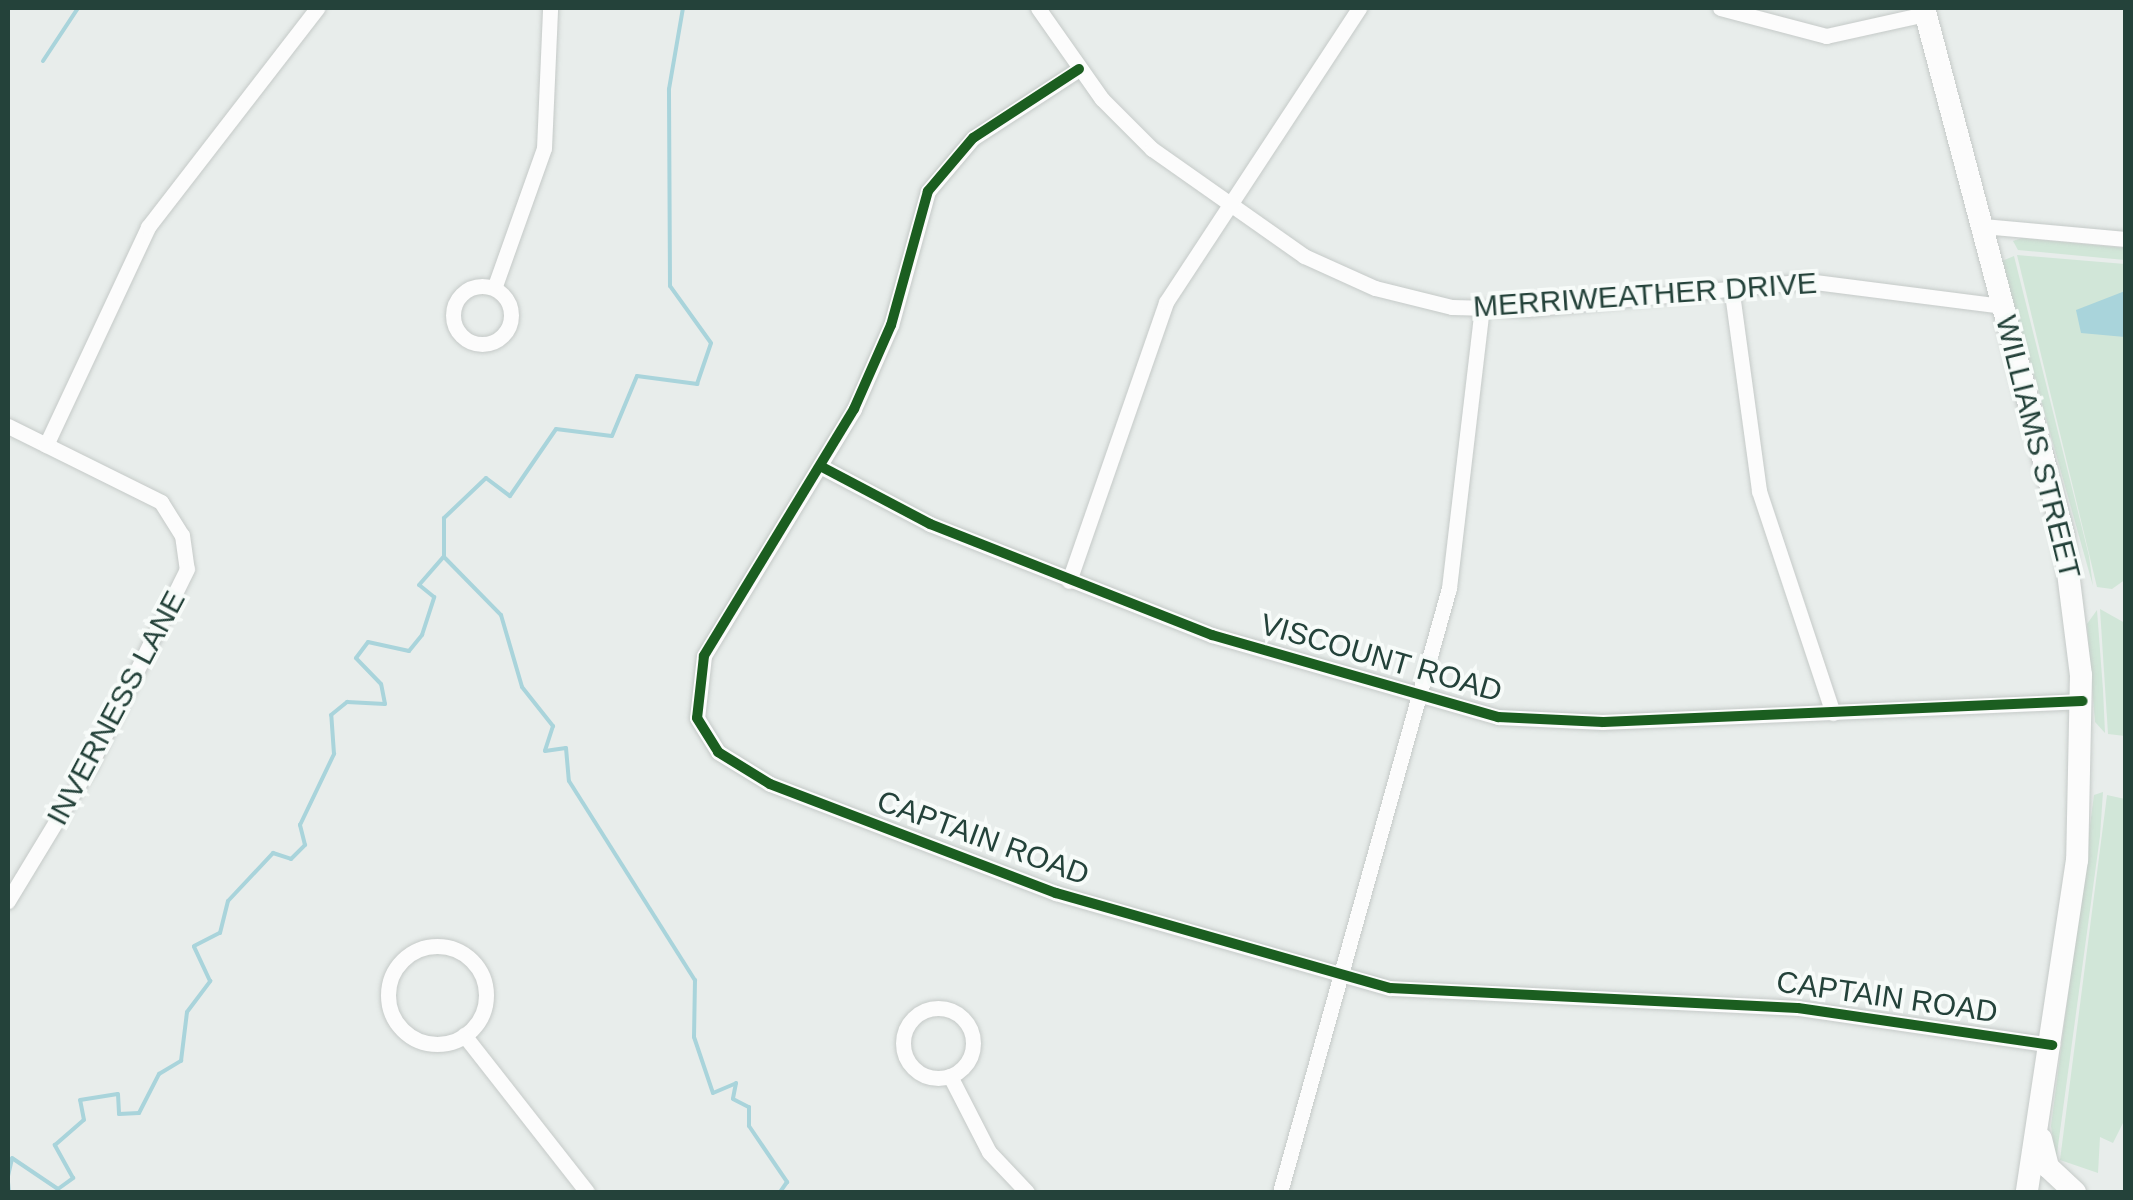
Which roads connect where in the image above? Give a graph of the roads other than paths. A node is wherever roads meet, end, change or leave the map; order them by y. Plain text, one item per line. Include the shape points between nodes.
1 (317, 8) edge
2 (550, 8) edge
3 (1038, 8) edge
4 (1360, 8) edge
5 (1720, 8) edge
6 (1924, 10) edge
7 (1079, 69) junction
8 (1228, 204) junction
9 (1982, 226) junction
10 (2126, 239) edge
11 (496, 283) dead end
12 (1731, 286) junction
13 (2003, 306) junction
14 (1482, 309) junction
15 (8, 426) edge
16 (46, 445) junction
17 (822, 467) junction
18 (1070, 581) junction
19 (1422, 698) junction
20 (2083, 702) junction
21 (1833, 712) junction
22 (8, 901) edge
23 (1342, 976) junction
24 (464, 1036) junction
25 (2052, 1044) junction
26 (950, 1076) junction
27 (2040, 1134) junction
28 (587, 1192) edge
29 (1027, 1192) edge
30 (1280, 1192) edge
31 (2027, 1192) edge
32 (2075, 1192) edge

1 - 16 street via 148,227
2 - 11 street via 544,148
3 - 7 street, MERRIWEATHER DRIVE
4 - 8 street
5 - 6 street via 1826,36
6 - 9 main road, WILLIAMS STREET
7 - 8 street, MERRIWEATHER DRIVE via 1128,128
7 - 17 street, CAPTAIN ROAD via 974,138 936,179 914,225 886,338
8 - 14 street, MERRIWEATHER DRIVE via 1361,283
8 - 18 street via 1158,320
9 - 10 street
9 - 13 main road, WILLIAMS STREET
12 - 13 street, MERRIWEATHER DRIVE via 1838,282
12 - 14 street, MERRIWEATHER DRIVE
12 - 21 street via 1758,491
13 - 20 main road, WILLIAMS STREET via 2063,533
14 - 19 street via 1464,516
15 - 16 street, INVERNESS LANE
16 - 22 street, INVERNESS LANE via 169,509 187,569 89,767
17 - 18 street, VISCOUNT ROAD
17 - 23 street, CAPTAIN ROAD via 704,656 697,718 718,752 770,784 1056,893
18 - 19 street, VISCOUNT ROAD
19 - 21 street, VISCOUNT ROAD via 1552,722
19 - 23 street
20 - 21 street, VISCOUNT ROAD
20 - 25 main road, WILLIAMS STREET via 2081,819
23 - 25 street, CAPTAIN ROAD via 1467,998 1798,1008
23 - 30 street
24 - 24 street via 485,1005 479,969 449,947 412,952 390,983 395,1020 426,1043
24 - 28 street
25 - 27 main road, WILLIAMS STREET
26 - 26 street via 969,1058 972,1033 956,1013 931,1008 908,1024 904,1052 922,1074
26 - 29 street via 988,1152
27 - 31 main road, WILLIAMS STREET
27 - 32 main road via 2048,1166

